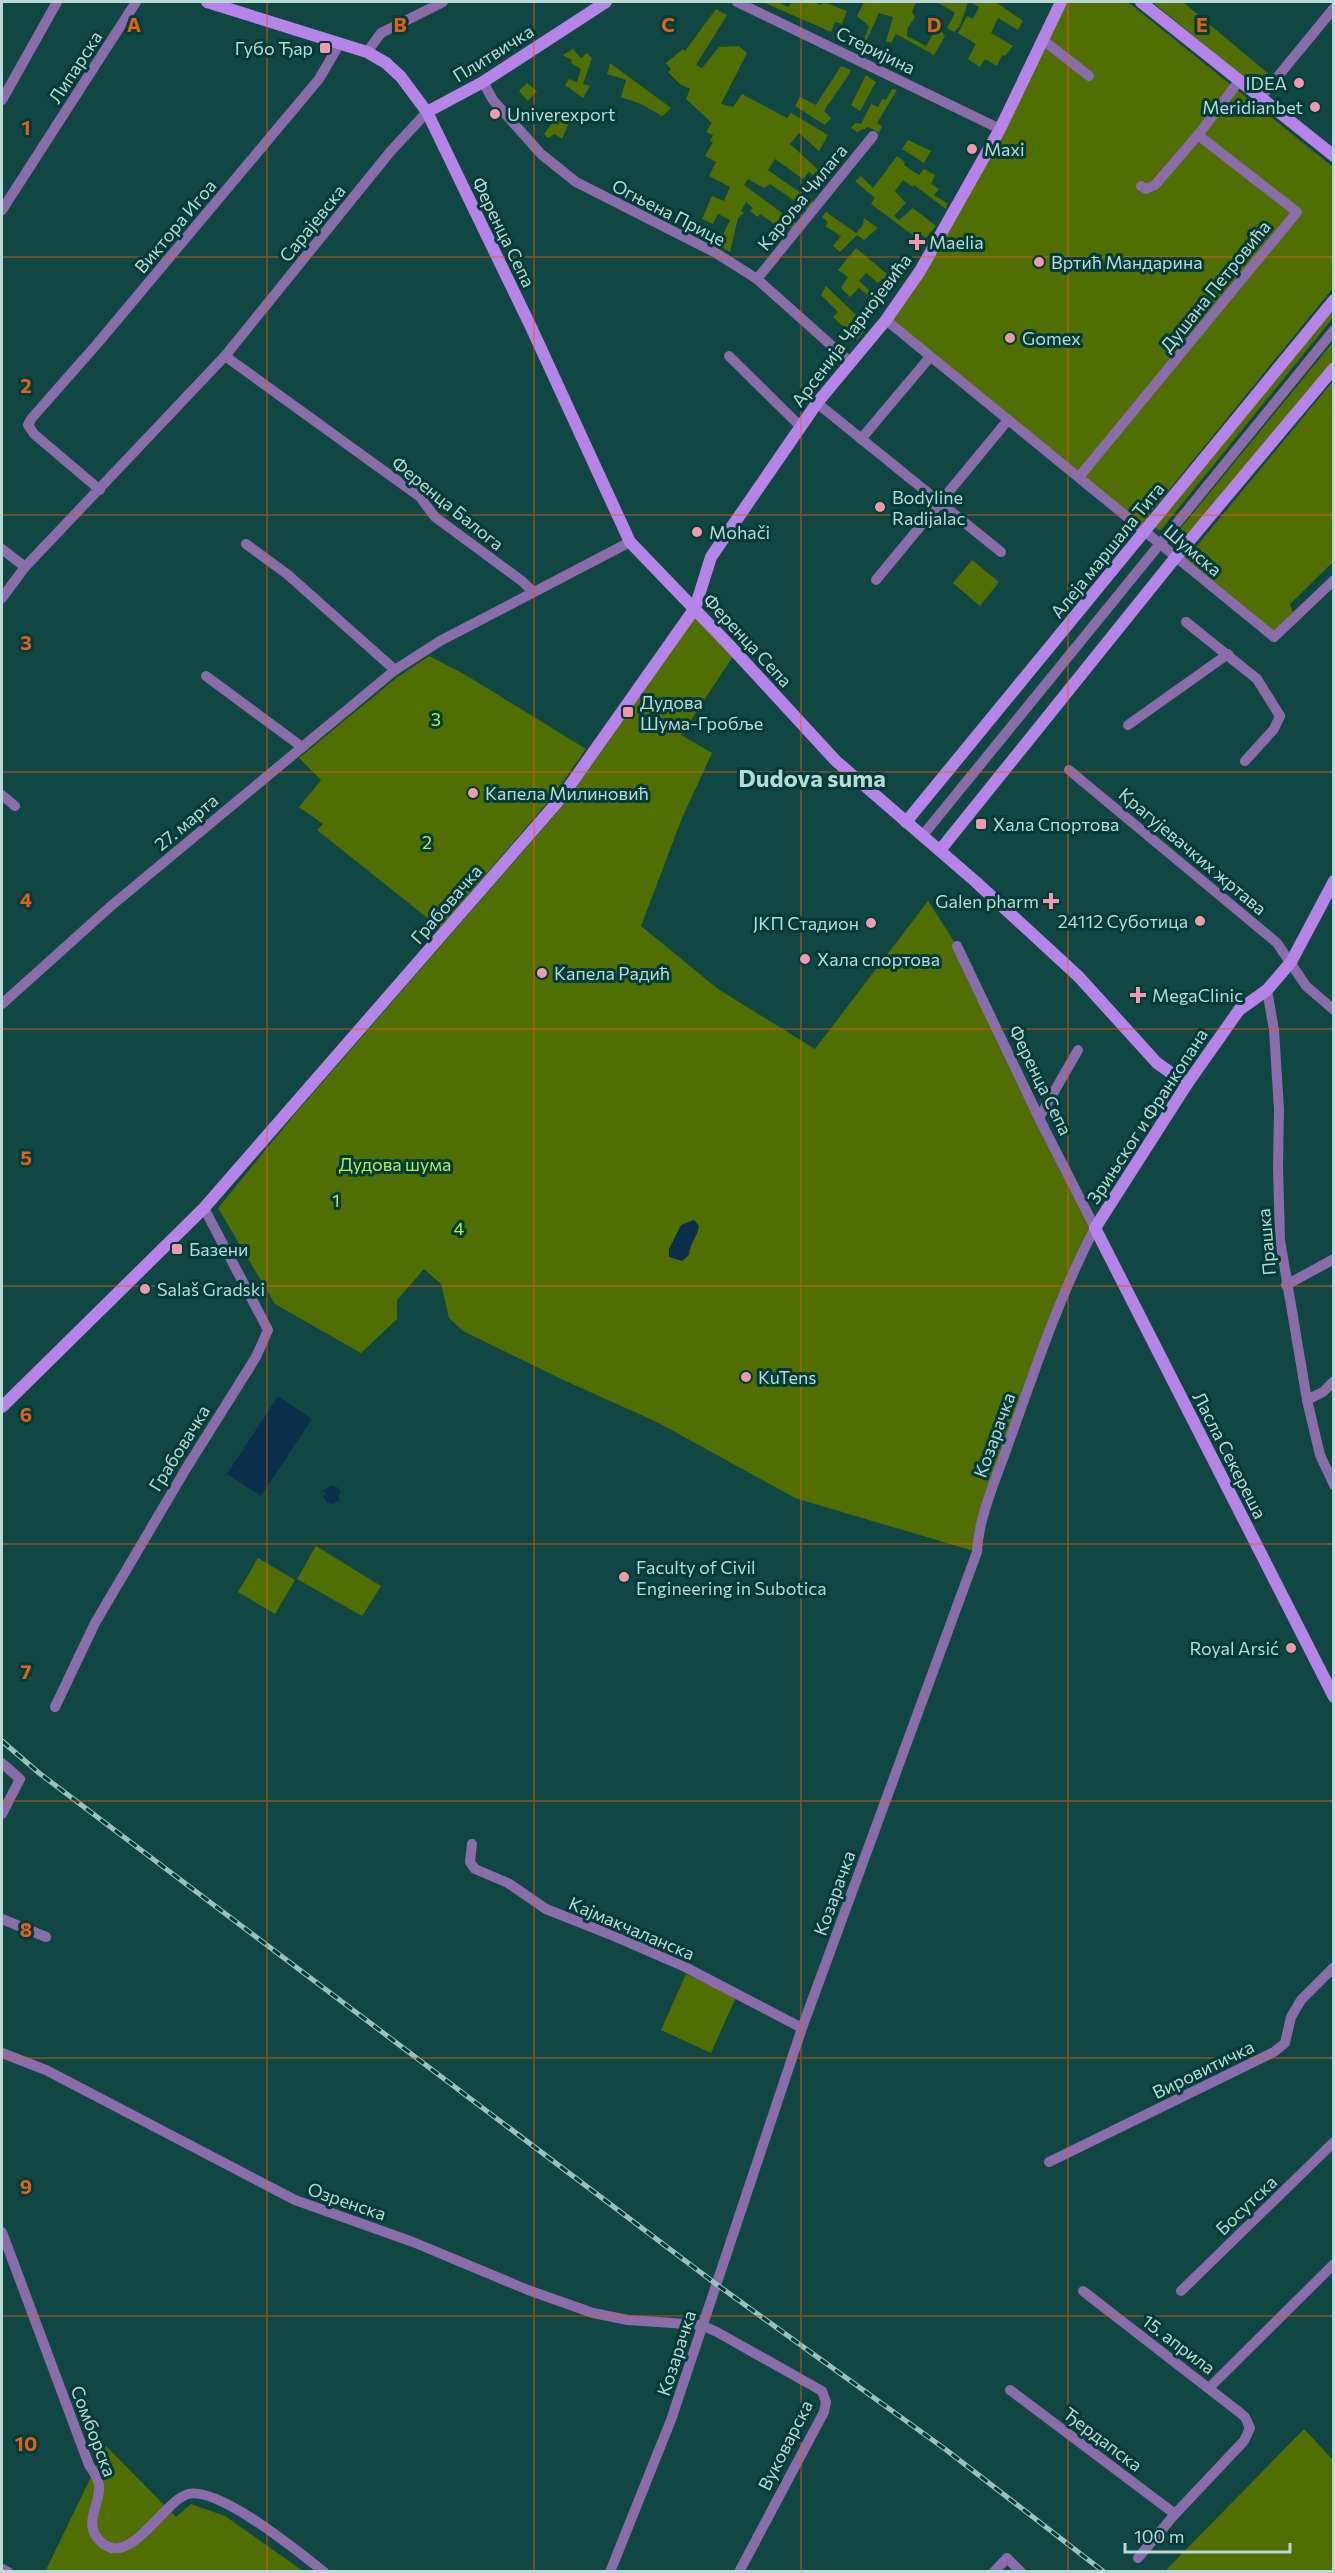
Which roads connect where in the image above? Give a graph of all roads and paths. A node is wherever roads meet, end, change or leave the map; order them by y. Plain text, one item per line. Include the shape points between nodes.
1 (57, 2) edge
2 (136, 2) edge
3 (207, 2) edge
4 (443, 2) edge
5 (606, 2) edge
6 (737, 2) edge
7 (1061, 2) edge
8 (1141, 2) edge
9 (1334, 8) edge
10 (1043, 40) junction
11 (340, 43) junction
12 (367, 52) junction
13 (1089, 76) dead end
14 (1239, 81) junction
15 (483, 82) junction
16 (1260, 98) junction
17 (2, 100) edge
18 (427, 112) junction
19 (1000, 129) junction
20 (1198, 135) junction
21 (873, 136) dead end
22 (1334, 156) edge
23 (1141, 186) dead end
24 (2, 210) edge
25 (757, 279) junction
26 (1334, 300) edge
27 (886, 320) junction
28 (1334, 330) edge
29 (225, 356) junction
30 (729, 356) dead end
31 (930, 357) junction
32 (850, 362) junction
33 (1334, 368) edge
34 (817, 403) junction
35 (1008, 420) junction
36 (801, 427) junction
37 (861, 439) junction
38 (1079, 477) junction
39 (100, 490) junction
40 (940, 503) junction
41 (1145, 532) junction
42 (630, 542) junction
43 (246, 544) dead end
44 (1158, 544) junction
45 (2, 549) edge
46 (1000, 552) dead end
47 (1175, 558) junction
48 (25, 567) junction
49 (876, 580) dead end
50 (1332, 583) edge
51 (533, 592) junction
52 (2, 598) edge
53 (695, 608) junction
54 (1186, 622) dead end
55 (1228, 654) junction
56 (395, 670) junction
57 (206, 676) dead end
58 (1128, 725) dead end
59 (302, 747) junction
60 (1245, 761) dead end
61 (1069, 770) dead end
62 (2, 795) edge
63 (15, 807) dead end
64 (906, 822) junction
65 (923, 835) junction
66 (940, 849) junction
67 (1334, 881) edge
68 (1329, 899) edge
69 (957, 946) dead end
70 (1291, 962) junction
71 (1267, 990) junction
72 (2, 1004) edge
73 (1334, 1010) edge
74 (1078, 1050) dead end
75 (1187, 1084) junction
76 (1039, 1118) junction
77 (204, 1208) junction
78 (1095, 1228) junction
79 (1334, 1259) edge
80 (1287, 1285) junction
81 (1334, 1381) edge
82 (1307, 1400) junction
83 (2, 1407) edge
84 (1334, 1485) edge
85 (1334, 1697) edge
86 (55, 1707) dead end
87 (2, 1763) edge
88 (2, 1814) edge
89 (472, 1844) dead end
90 (2, 1919) edge
91 (46, 1937) dead end
92 (1334, 1966) edge
93 (802, 2028) junction
94 (2, 2053) edge
95 (1334, 2142) edge
96 (1049, 2162) dead end
97 (2, 2232) edge
98 (1334, 2264) edge
99 (1083, 2291) dead end
100 (1181, 2291) dead end
101 (701, 2325) junction
102 (1209, 2388) junction
103 (1010, 2390) dead end
104 (1175, 2514) junction
105 (1138, 2558) dead end
106 (2, 2569) edge
107 (8, 2571) edge
108 (324, 2571) edge
109 (610, 2571) edge
110 (738, 2571) edge
111 (994, 2571) edge
112 (1021, 2571) edge

1 - 17 street
2 - 24 street, Липарска
3 - 11 street, Ференца Сепа
4 - 12 street via 381,33
5 - 15 street, Плитвичка
6 - 19 street, Стеријина
7 - 10 street, Арсенија Чарнојевића
8 - 14 street
9 - 16 street
10 - 13 street
10 - 19 street, Арсенија Чарнојевића
11 - 12 street, Ференца Сепа
11 - 39 street, Виктора Игоа via 319,79 28,425
12 - 18 street, Ференца Сепа via 401,77
14 - 16 street
14 - 20 street
15 - 18 street, Плитвичка
15 - 25 street, Огњена Прице via 493,100 542,154 576,182 716,253
16 - 22 street
18 - 29 street, Сарајевска
18 - 42 street, Ференца Сепа
19 - 27 street, Арсенија Чарнојевића via 920,272
20 - 23 street via 1155,184 1146,189
20 - 38 street, Душана Петровића via 1297,212
21 - 25 street, Кароља Чилага
25 - 32 street, Огњена Прице
26 - 41 street, Алеја маршала Тита
27 - 31 street, Шумска
27 - 32 street, Арсенија Чарнојевића
28 - 44 street, Алеја маршала Тита
29 - 39 street, Сарајевска
29 - 51 street, Ференца Балога via 420,497 435,517
30 - 36 street
31 - 35 street, Шумска
31 - 37 street
32 - 34 street, Арсенија Чарнојевића
33 - 47 street
34 - 36 street, Арсенија Чарнојевића
34 - 37 street
35 - 38 street, Шумска
35 - 40 street
36 - 53 street, Арсенија Чарнојевића via 711,557
37 - 40 street
38 - 41 street, Шумска
39 - 48 street, Сарајевска
40 - 46 street
40 - 49 street
41 - 44 street, Шумска
41 - 64 street, Алеја маршала Тита
42 - 51 street, 27. марта
42 - 53 street, Ференца Сепа
43 - 56 street via 287,574
44 - 47 street, Шумска
44 - 65 street, Алеја маршала Тита
45 - 48 street
47 - 50 street, Шумска via 1274,637
47 - 66 street
48 - 52 street, Сарајевска
51 - 56 street, 27. марта via 440,641
53 - 64 street, Ференца Сепа via 836,761
53 - 77 street, Грабовачка via 561,798
54 - 55 street
55 - 58 street
55 - 60 street via 1257,679 1280,716 1274,729
56 - 59 street, 27. марта
57 - 59 street
59 - 72 street, 27. марта via 111,906
61 - 70 street, Крагујевачких жртава via 1277,943
62 - 63 street
64 - 65 street, Ференца Сепа
65 - 66 street, Ференца Сепа
66 - 75 street, Ференца Сепа via 1079,977 1157,1063
67 - 68 street, Зрињског и Франкопана
68 - 70 street, Зрињског и Франкопана
69 - 76 street, Ференца Сепа
70 - 71 street, Зрињског и Франкопана
70 - 73 street, Крагујевачких жртава via 1306,986
71 - 75 street, Зрињског и Франкопана via 1239,1010
71 - 80 street, Прашка via 1280,1110 1280,1240
74 - 76 street
75 - 78 street, Зрињског и Франкопана
76 - 78 street, Ференца Сепа
77 - 83 street, Грабовачка
77 - 86 street, Грабовачка via 268,1330 256,1357 94,1623
78 - 85 street, Ласла Секереша
78 - 93 street, Козарачка via 1077,1261 1032,1377 982,1520 977,1552
79 - 80 street
80 - 82 street, Прашка
81 - 82 street
82 - 84 street, Прашка via 1320,1455
87 - 88 street via 20,1779
89 - 93 street, Кајмакчаланска via 470,1862 476,1869 508,1883 546,1909 685,1967
90 - 91 street
92 - 96 street, Вировитичка via 1301,2000 1291,2017 1285,2043 1274,2052
93 - 101 street, Козарачка
94 - 101 street, Озренска via 46,2070 295,2200 593,2313 628,2320
95 - 100 street, Босутска
97 - 108 street, Сомборска via 89,2465 98,2478 92,2518 100,2541 115,2548 128,2545 187,2494 214,2497 229,2503
98 - 102 street
99 - 102 street, 15. априла
101 - 109 street, Козарачка via 671,2420
101 - 110 street, Вуковарска via 822,2391 826,2402
102 - 104 street, 15. априла via 1245,2417 1250,2428 1244,2441
103 - 104 street, Ђердапска
104 - 105 street
106 - 107 street
111 - 112 street via 1007,2558

